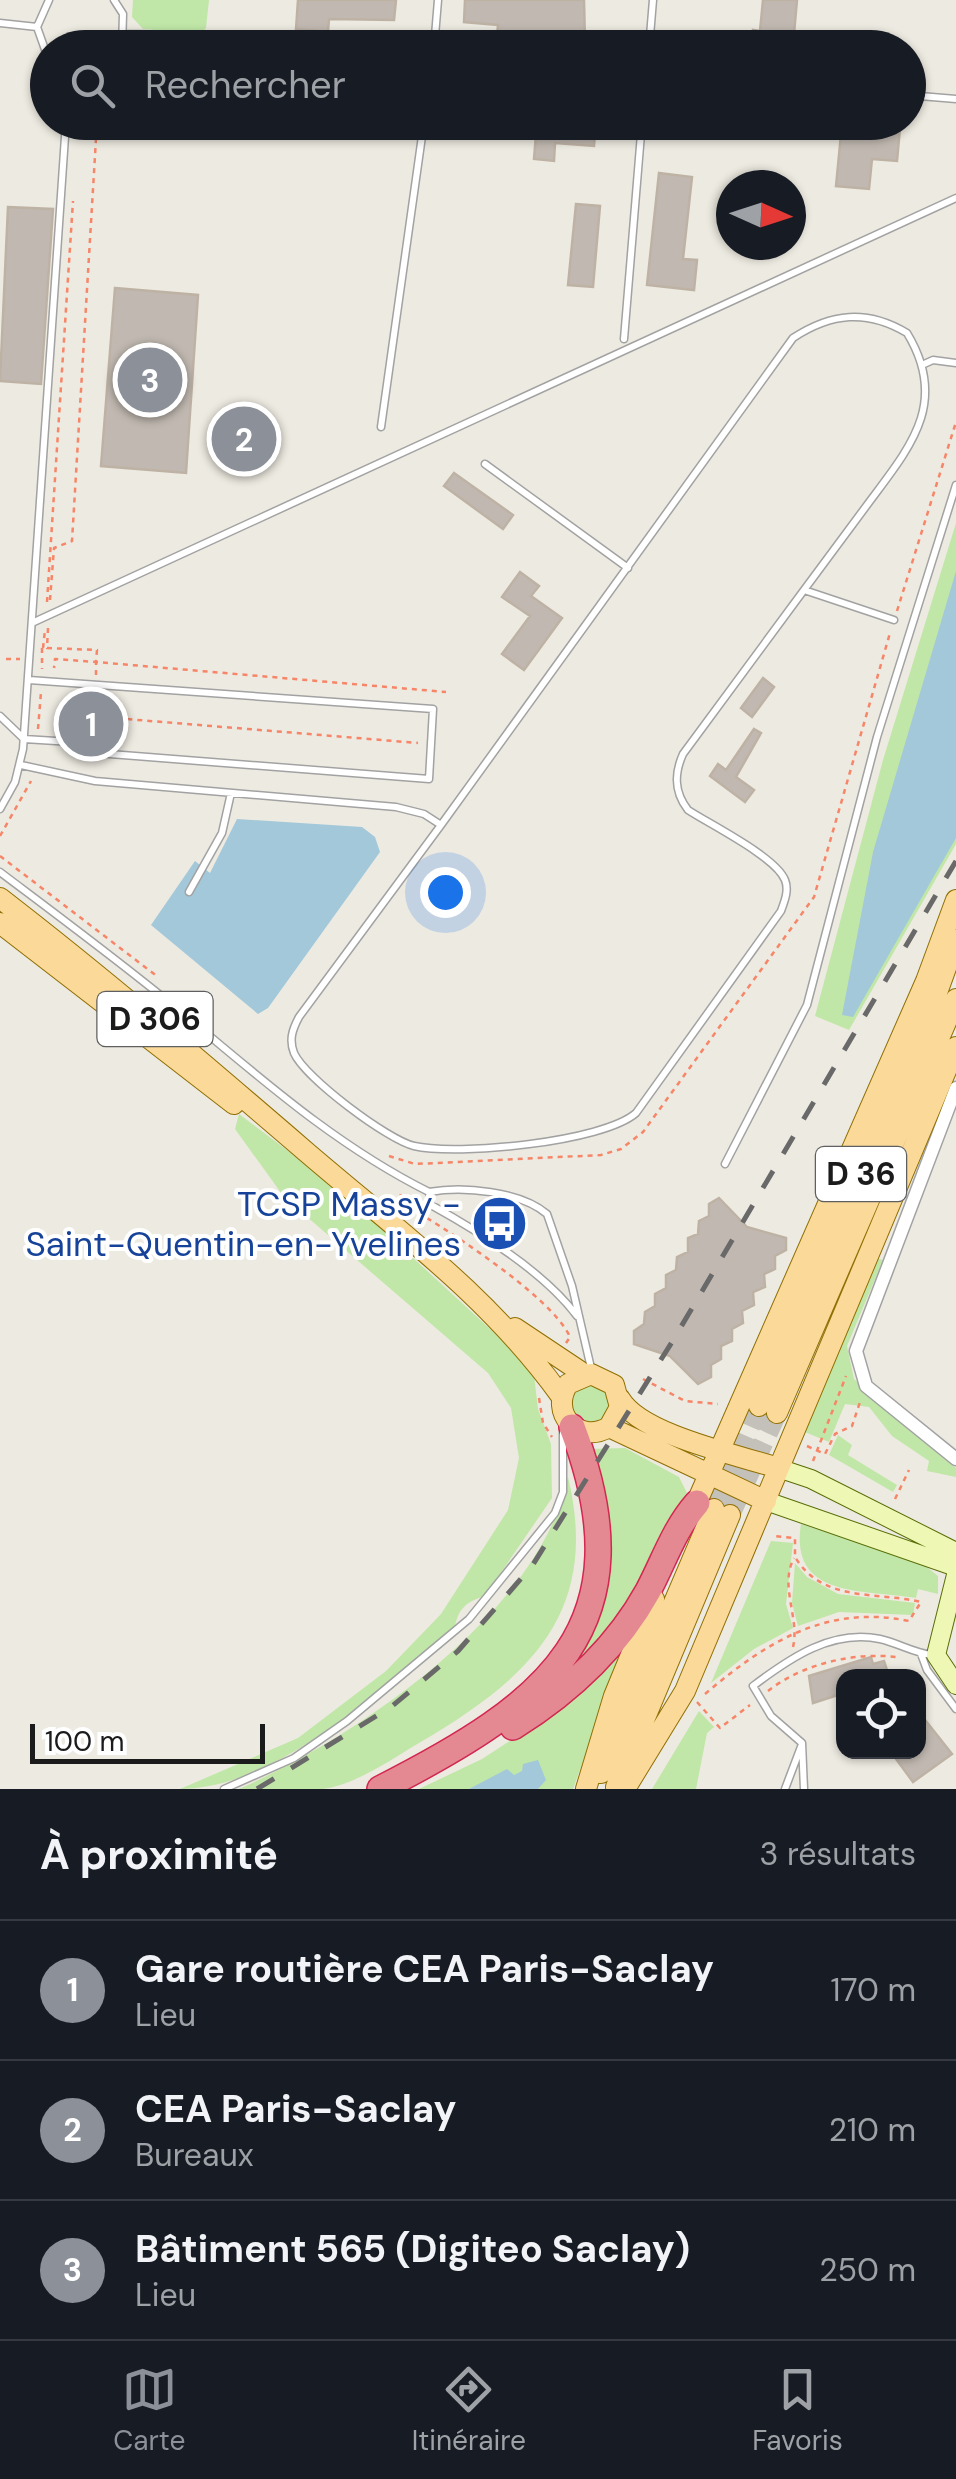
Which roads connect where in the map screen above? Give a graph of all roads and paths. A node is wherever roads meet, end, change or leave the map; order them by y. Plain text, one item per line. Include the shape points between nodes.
1 (49, 0) edge
2 (116, 0) edge
3 (438, 0) edge
4 (652, 0) edge
5 (0, 23) edge
6 (37, 27) junction
7 (38, 30) edge
8 (125, 30) edge
9 (436, 30) edge
10 (650, 30) edge
11 (926, 97) edge
12 (956, 99) edge
13 (65, 140) edge
14 (96, 140) edge
15 (421, 140) edge
16 (641, 140) edge
17 (74, 189) dead end
18 (956, 198) edge
19 (624, 339) dead end
20 (956, 363) edge
21 (922, 365) junction
22 (956, 422) edge
23 (381, 427) dead end
24 (485, 464) dead end
25 (956, 485) edge
26 (628, 568) junction
27 (804, 590) junction
28 (47, 616) junction
29 (894, 620) junction
30 (34, 622) junction
31 (44, 648) dead end
32 (6, 659) dead end
33 (31, 660) junction
34 (29, 680) junction
35 (0, 716) edge
36 (24, 739) junction
37 (21, 765) junction
38 (230, 793) junction
39 (0, 808) edge
40 (441, 825) junction
41 (0, 856) edge
42 (0, 872) edge
43 (189, 892) dead end
44 (0, 898) edge
45 (956, 900) edge
46 (0, 923) edge
47 (956, 940) edge
48 (166, 984) dead end
49 (956, 999) edge
50 (956, 1047) edge
51 (956, 1088) edge
52 (302, 1149) junction
53 (387, 1154) dead end
54 (414, 1164) junction
55 (725, 1164) dead end
56 (411, 1173) dead end
57 (429, 1192) junction
58 (401, 1194) dead end
59 (578, 1317) junction
60 (504, 1322) junction
61 (566, 1330) dead end
62 (856, 1351) junction
63 (587, 1374) junction
64 (642, 1380) dead end
65 (533, 1385) dead end
66 (866, 1386) junction
67 (620, 1399) junction
68 (719, 1404) dead end
69 (560, 1415) junction
70 (609, 1427) junction
71 (719, 1448) junction
72 (825, 1454) dead end
73 (956, 1459) edge
74 (778, 1468) junction
75 (910, 1470) dead end
76 (709, 1475) junction
77 (806, 1478) junction
78 (895, 1499) dead end
79 (766, 1501) junction
80 (714, 1509) junction
81 (792, 1517) junction
82 (782, 1537) dead end
83 (956, 1552) edge
84 (795, 1557) junction
85 (956, 1568) edge
86 (956, 1575) edge
87 (921, 1602) dead end
88 (929, 1654) junction
89 (794, 1655) junction
90 (896, 1657) dead end
91 (956, 1685) edge
92 (758, 1699) junction
93 (696, 1701) dead end
94 (956, 1709) edge
95 (802, 1743) junction
96 (224, 1789) edge
97 (380, 1789) edge
98 (402, 1789) edge
99 (586, 1789) edge
100 (594, 1789) edge
101 (616, 1789) edge
102 (625, 1789) edge
103 (785, 1789) edge
104 (804, 1789) edge

1 - 6 lane
2 - 8 lane
3 - 9 lane
4 - 10 lane
5 - 6 lane
6 - 7 lane
11 - 12 lane
13 - 30 lane
14 - 28 path via 72,541 54,548
15 - 23 lane
16 - 19 lane
17 - 28 path
18 - 28 lane
20 - 21 lane
21 - 26 lane via 907,333 871,316 830,318 793,338
21 - 27 lane via 926,400 910,446
22 - 29 path
24 - 26 lane
25 - 55 lane via 877,738 807,1005
26 - 40 lane
27 - 29 lane
27 - 40 lane via 676,769 688,810 777,867 786,896 626,1122 578,1138 420,1147 396,1139 296,1057 291,1036 298,1017
28 - 30 lane
28 - 31 path
28 - 33 path via 47,648 97,650 96,662 55,659 49,676 48,662
29 - 54 path via 814,896 643,1132 601,1155
30 - 33 lane
32 - 33 path
33 - 34 lane
34 - 36 lane
34 - 36 lane via 434,710 429,779 98,752 88,742
35 - 36 lane
36 - 37 lane
37 - 38 lane via 95,781
37 - 39 lane
38 - 40 lane via 396,807
38 - 43 lane via 222,832
41 - 48 path
42 - 57 lane via 170,1002 300,1114
44 - 52 main road, D 306 via 139,1006
45 - 71 main road, D 36
46 - 52 main road, D 306
47 - 49 main road, D 36 via 768,1409
50 - 74 main road, D 36
51 - 62 street
52 - 60 main road, D 306
53 - 54 path
54 - 56 path
57 - 59 lane via 431,1205 457,1217 556,1292
57 - 59 lane via 496,1194 538,1206 556,1232
58 - 61 path via 398,1201 465,1243
59 - 63 lane
60 - 63 main road, D 306
60 - 69 main road, D 306
62 - 66 street
62 - 77 path
63 - 67 main road via 610,1380
63 - 69 main road via 568,1384
64 - 68 path via 685,1401
65 - 69 path
66 - 72 path via 852,1426 835,1434
66 - 73 street
67 - 70 main road
67 - 71 main road via 635,1415
69 - 70 main road via 587,1433
69 - 96 lane via 563,1492 555,1512 469,1619 347,1722 294,1758
69 - 97 highway via 596,1496 600,1534 594,1588 576,1636 548,1678 512,1711
70 - 76 main road
71 - 74 main road
71 - 76 main road, D 36
74 - 77 main road
74 - 79 main road, D 36
75 - 78 path
76 - 79 main road
76 - 80 main road, D 36
77 - 83 main road
79 - 81 main road
79 - 102 main road, D 36 via 686,1691
80 - 98 highway via 681,1521 646,1595 594,1665 528,1718
80 - 99 main road, D 36 via 614,1696
80 - 100 main road, D 36
80 - 101 main road, D 36
81 - 82 path
81 - 84 path via 786,1537 795,1538
81 - 85 main road
84 - 87 path via 811,1578 831,1589
84 - 89 path via 788,1593
86 - 88 main road
88 - 89 lane via 847,1637
88 - 91 main road
88 - 94 lane via 927,1670
89 - 92 lane via 753,1686
90 - 92 path via 874,1654 808,1669
92 - 93 path via 720,1728
92 - 95 lane
95 - 103 lane
95 - 104 lane

